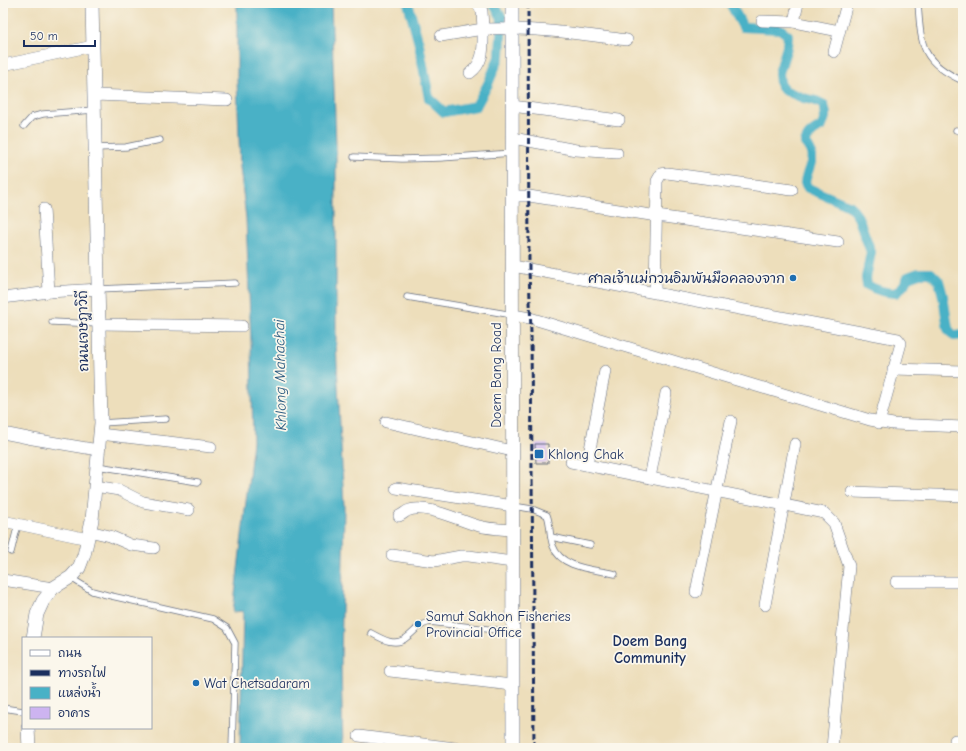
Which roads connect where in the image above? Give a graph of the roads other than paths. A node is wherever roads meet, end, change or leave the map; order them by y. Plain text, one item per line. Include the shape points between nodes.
1 (92, 3) edge
2 (477, 3) edge
3 (512, 3) edge
4 (798, 3) edge
5 (847, 3) edge
6 (918, 3) edge
7 (762, 21) dead end
8 (794, 22) junction
9 (512, 28) junction
10 (484, 29) junction
11 (839, 31) junction
12 (441, 36) dead end
13 (627, 40) dead end
14 (93, 46) junction
15 (834, 52) dead end
16 (3, 64) edge
17 (470, 73) dead end
18 (963, 81) edge
19 (94, 95) junction
20 (227, 100) dead end
21 (512, 106) junction
22 (94, 110) junction
23 (619, 120) dead end
24 (24, 126) dead end
25 (956, 130) dead end
26 (963, 132) edge
27 (513, 138) junction
28 (160, 140) dead end
29 (95, 148) junction
30 (513, 152) junction
31 (617, 153) dead end
32 (354, 157) dead end
33 (792, 190) dead end
34 (513, 196) junction
35 (44, 209) dead end
36 (657, 216) junction
37 (838, 242) dead end
38 (513, 266) junction
39 (235, 283) dead end
40 (99, 289) junction
41 (49, 292) junction
42 (655, 292) junction
43 (3, 298) edge
44 (407, 298) dead end
45 (512, 315) junction
46 (52, 322) dead end
47 (99, 324) junction
48 (242, 326) dead end
49 (893, 369) junction
50 (605, 371) dead end
51 (963, 371) edge
52 (666, 394) dead end
53 (166, 419) dead end
54 (731, 421) dead end
55 (386, 422) dead end
56 (879, 422) junction
57 (963, 427) edge
58 (100, 428) junction
59 (3, 433) edge
60 (796, 444) dead end
61 (211, 447) dead end
62 (98, 450) junction
63 (512, 451) junction
64 (571, 462) dead end
65 (587, 465) junction
66 (97, 466) junction
67 (650, 478) junction
68 (198, 482) dead end
69 (95, 486) junction
70 (396, 488) dead end
71 (717, 491) junction
72 (852, 492) dead end
73 (963, 496) edge
74 (784, 505) junction
75 (513, 506) junction
76 (189, 510) dead end
77 (400, 516) dead end
78 (3, 521) edge
79 (18, 524) junction
80 (513, 530) junction
81 (89, 535) junction
82 (552, 537) junction
83 (590, 545) dead end
84 (154, 548) dead end
85 (11, 552) dead end
86 (392, 555) dead end
87 (512, 562) junction
88 (615, 574) dead end
89 (71, 577) junction
90 (3, 580) edge
91 (896, 582) dead end
92 (963, 582) edge
93 (53, 588) junction
94 (696, 592) dead end
95 (766, 605) dead end
96 (512, 632) junction
97 (371, 633) dead end
98 (33, 637) edge
99 (390, 671) dead end
100 (512, 685) junction
101 (3, 708) edge
102 (22, 711) edge
103 (28, 729) edge
104 (359, 736) dead end
105 (29, 748) edge
106 (232, 748) edge
107 (455, 748) edge
108 (513, 748) edge
109 (832, 748) edge

1 - 14 street, ถนนเจษฎาวิถี
2 - 10 street via 482,11
3 - 9 street, Doem Bang Road
4 - 8 street
5 - 11 street
6 - 18 lane via 923,44 928,57 936,66
7 - 8 street
8 - 11 street
9 - 10 street
9 - 13 street
9 - 21 street, Doem Bang Road
10 - 12 street
10 - 17 street via 482,59
11 - 15 street
14 - 16 street
14 - 19 street, ถนนเจษฎาวิถี
19 - 20 street
19 - 22 street, ถนนเจษฎาวิถี
21 - 23 street
21 - 27 street, Doem Bang Road
22 - 24 lane via 43,114 32,117
22 - 29 street, ถนนเจษฎาวิถี
25 - 26 lane
27 - 30 street, Doem Bang Road
27 - 31 street via 576,150
28 - 29 lane via 126,147
29 - 40 street, ถนนเจษฎาวิถี
30 - 32 lane via 410,158
30 - 34 street, Doem Bang Road
33 - 36 street via 661,174 657,181
34 - 36 street via 529,196
34 - 38 street, Doem Bang Road
35 - 41 street
36 - 37 street
36 - 42 street
38 - 42 street
38 - 45 street, Doem Bang Road
39 - 40 lane
40 - 41 street
40 - 47 street, ถนนเจษฎาวิถี
41 - 43 street
42 - 49 street via 898,339 901,343
44 - 45 lane
45 - 56 street via 530,318
45 - 63 street, Doem Bang Road
46 - 47 lane
47 - 48 street
47 - 58 street, ถนนเจษฎาวิถี
49 - 51 street
49 - 56 street
50 - 65 street
52 - 67 street
53 - 58 lane
54 - 71 street
55 - 63 street
56 - 57 street
58 - 61 street
58 - 62 street, ถนนเจษฎาวิถี
59 - 62 street
60 - 74 street
62 - 66 street, ถนนเจษฎาวิถี
63 - 75 street, Doem Bang Road
64 - 65 street
65 - 67 street
66 - 68 lane
66 - 69 street, ถนนเจษฎาวิถี
67 - 71 street
69 - 76 street via 119,490 143,502
69 - 81 street, ถนนเจษฎาวิถี
70 - 75 street
71 - 74 street
71 - 94 street
72 - 73 street
74 - 95 street
74 - 109 street via 824,513 834,523 848,566
75 - 80 street, Doem Bang Road
75 - 82 lane via 547,515
77 - 80 street via 408,510 423,509 454,516 478,526
78 - 79 street
79 - 81 street
79 - 85 lane
80 - 87 street, Doem Bang Road
81 - 84 street via 110,536 131,545
81 - 89 street, ถนนเจษฎาวิถี via 84,555
82 - 83 lane
82 - 88 lane via 556,553 567,562
86 - 87 street via 434,561 469,556
87 - 96 street, Doem Bang Road
89 - 93 street, ถนนเจษฎาวิถี
89 - 106 lane via 92,590 213,619 227,628 235,643
90 - 93 street
91 - 92 street
93 - 98 street, ถนนเจษฎาวิถี via 37,614
96 - 97 lane via 430,622 421,624 407,638 400,641 393,642
96 - 100 street, Doem Bang Road
99 - 100 street
100 - 108 street, Doem Bang Road
101 - 102 lane
103 - 105 street
104 - 107 street

